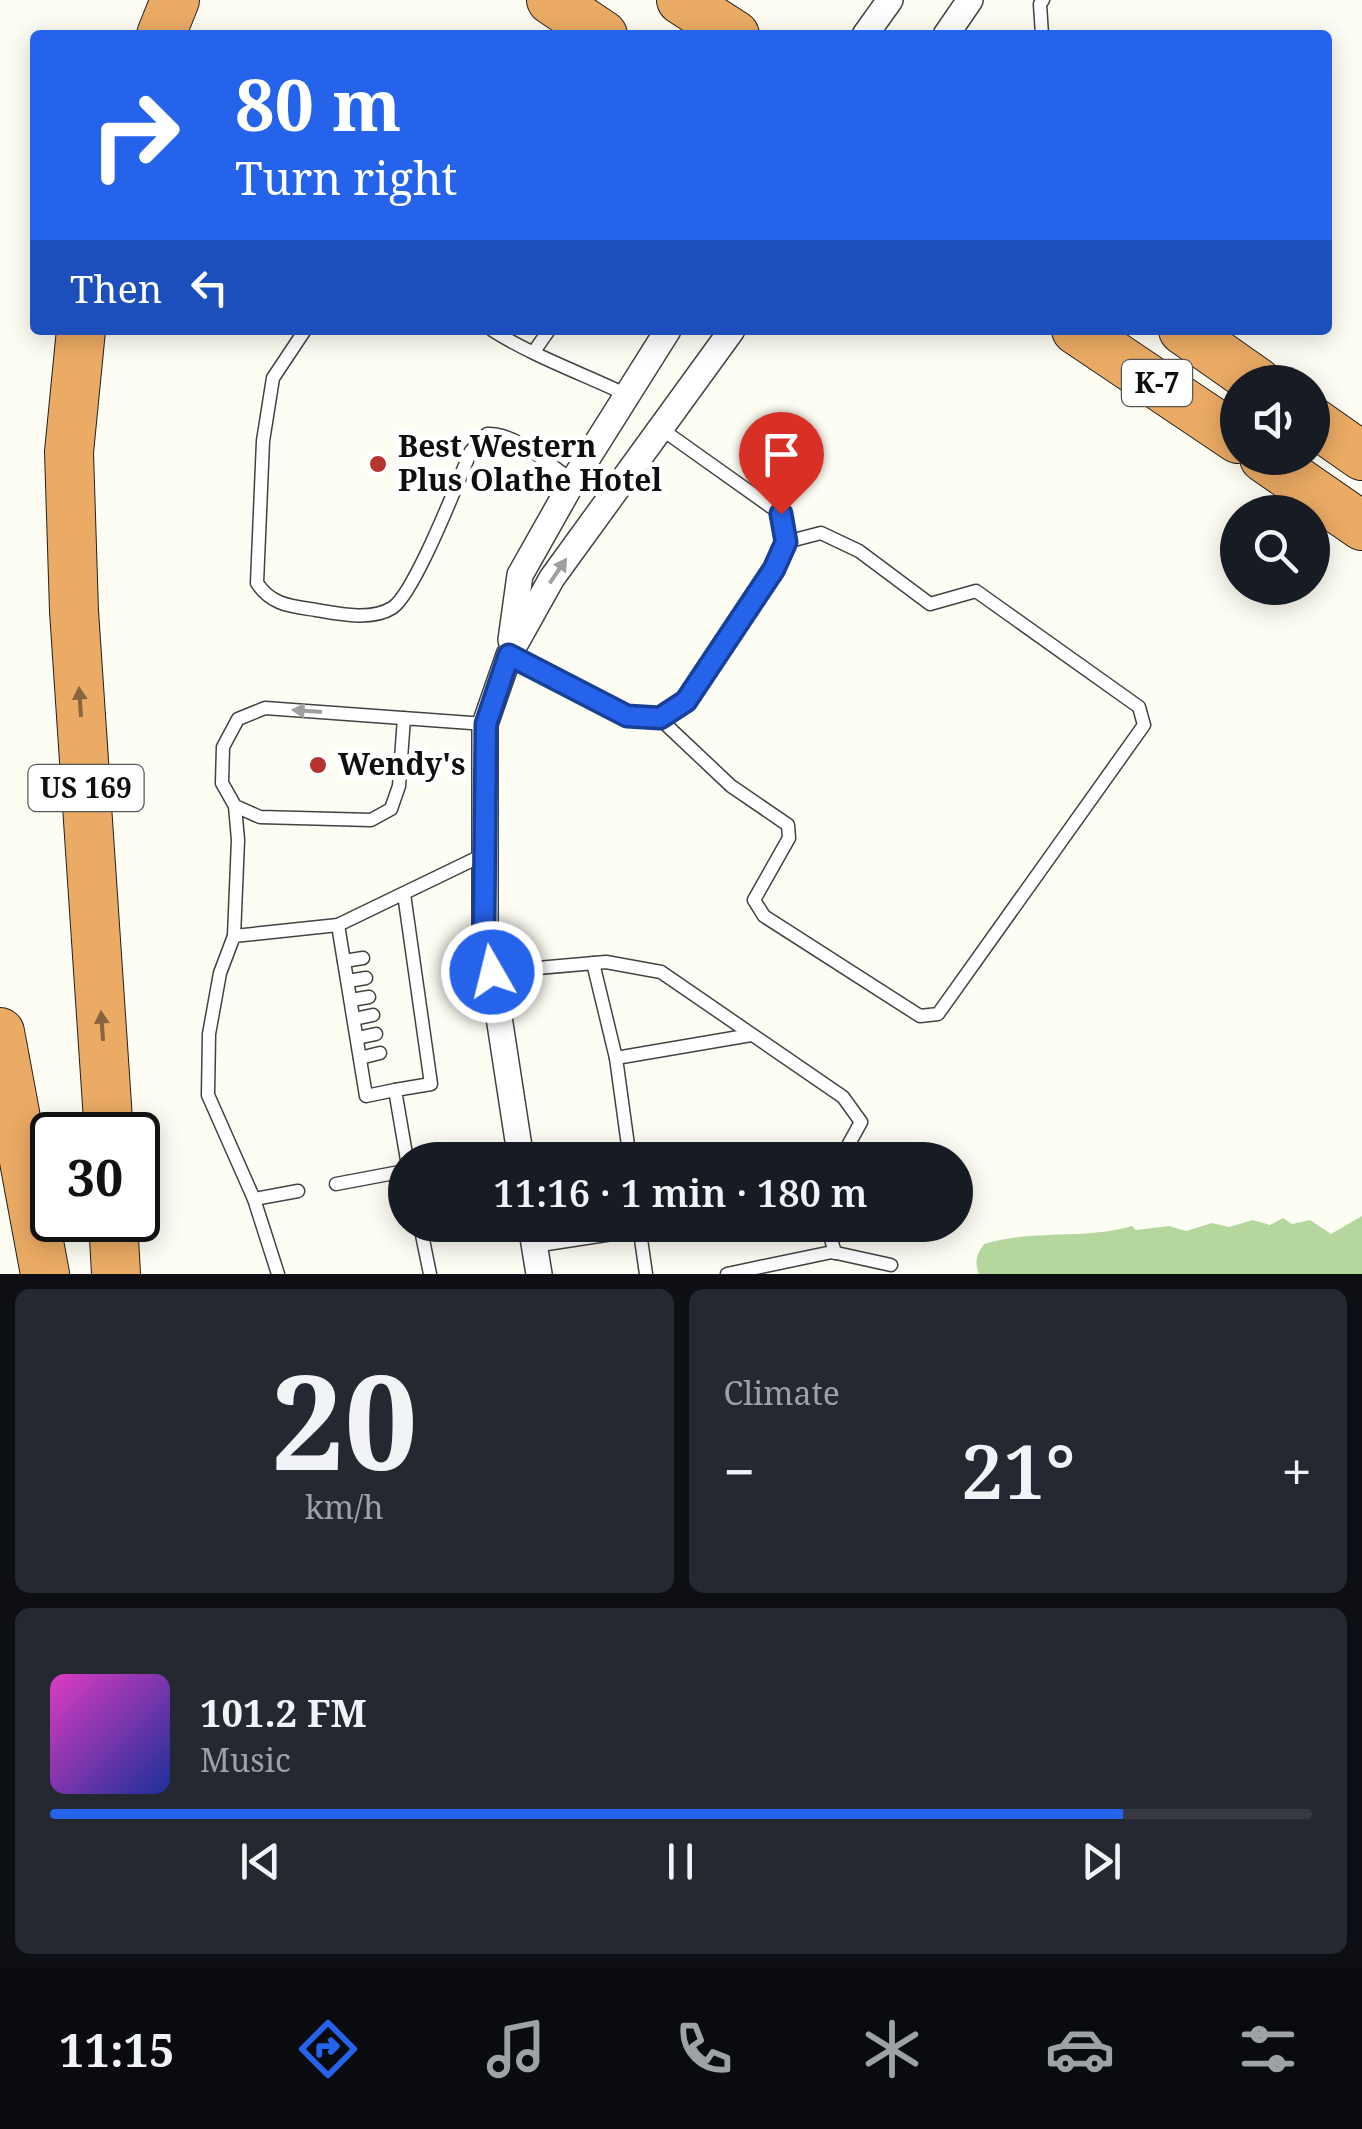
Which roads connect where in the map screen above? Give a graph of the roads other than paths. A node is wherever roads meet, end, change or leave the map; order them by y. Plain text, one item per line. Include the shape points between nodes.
1 (175, 0) edge
2 (552, 0) edge
3 (681, 0) edge
4 (890, 0) edge
5 (970, 0) edge
6 (1043, 0) edge
7 (163, 30) edge
8 (597, 30) edge
9 (726, 30) edge
10 (869, 30) edge
11 (949, 30) edge
12 (1042, 30) edge
13 (81, 335) edge
14 (302, 335) edge
15 (500, 335) edge
16 (545, 335) edge
17 (665, 335) edge
18 (728, 335) edge
19 (1083, 335) edge
20 (1191, 335) edge
21 (534, 350) junction
22 (1233, 365) edge
23 (625, 394) junction
24 (1220, 427) edge
25 (660, 428) junction
26 (1330, 434) edge
27 (1362, 456) edge
28 (1288, 475) edge
29 (572, 480) junction
30 (1362, 526) edge
31 (786, 542) junction
32 (509, 655) junction
33 (404, 718) junction
34 (660, 718) junction
35 (486, 724) junction
36 (235, 806) junction
37 (485, 854) junction
38 (404, 894) junction
39 (338, 925) junction
40 (234, 936) junction
41 (412, 950) junction
42 (394, 953) dead end
43 (362, 958) dead end
44 (344, 961) junction
45 (593, 963) junction
46 (414, 969) junction
47 (397, 972) dead end
48 (492, 972) junction
49 (366, 978) dead end
50 (348, 981) junction
51 (417, 989) junction
52 (400, 992) dead end
53 (370, 997) dead end
54 (351, 1000) junction
55 (420, 1007) junction
56 (404, 1010) dead end
57 (373, 1016) dead end
58 (354, 1019) junction
59 (423, 1026) junction
60 (407, 1029) dead end
61 (0, 1032) edge
62 (376, 1034) dead end
63 (751, 1035) junction
64 (356, 1038) junction
65 (426, 1046) junction
66 (410, 1048) dead end
67 (380, 1054) dead end
68 (360, 1058) junction
69 (616, 1058) junction
70 (395, 1090) junction
71 (108, 1112) edge
72 (404, 1142) edge
73 (518, 1142) edge
74 (628, 1142) edge
75 (850, 1142) edge
76 (388, 1173) edge
77 (336, 1184) dead end
78 (298, 1191) dead end
79 (254, 1199) junction
80 (114, 1242) edge
81 (423, 1242) edge
82 (534, 1242) edge
83 (641, 1242) edge
84 (832, 1242) edge
85 (835, 1253) junction
86 (891, 1265) dead end
87 (45, 1274) edge
88 (116, 1274) edge
89 (278, 1274) edge
90 (430, 1274) edge
91 (539, 1274) edge
92 (646, 1274) edge
93 (727, 1274) edge

1 - 7 highway
2 - 8 highway
3 - 9 highway
4 - 10 street
5 - 11 street
6 - 12 lane
71 -> 13 highway, US 169 via 69,452
14 - 29 lane via 273,378 263,441 257,583 278,603 366,616 393,608 412,582 471,452 487,434 518,443
15 - 21 lane
16 - 21 lane
17 - 23 street
18 - 25 street
19 - 24 highway, K-7
20 - 22 highway, K-7
21 - 23 lane
23 - 29 street
25 - 31 lane via 781,514
32 -> 25 street via 552,578
26 - 27 highway
28 - 30 highway
29 - 32 street via 520,575
31 - 34 lane via 686,701
31 - 34 lane via 821,533 859,551 930,604 976,591 1139,708 1144,725 938,1014 920,1016 764,916 754,900 789,838 788,825 731,786
32 - 34 lane via 627,716
32 - 35 street
33 - 35 lane
33 - 36 lane via 399,786 391,809 372,820 260,817
33 -> 36 lane via 266,708 238,720 223,747 222,783
35 - 37 street
36 - 40 lane
37 - 38 lane
37 - 48 street via 484,926
38 - 39 lane
38 - 41 lane
39 - 40 lane
39 - 44 lane
40 - 79 lane via 210,1034 208,1095
41 - 42 lane
41 - 46 lane
43 - 44 lane
44 - 50 lane
45 - 48 lane
45 - 63 lane via 662,972
45 - 69 lane
46 - 47 lane
46 - 51 lane
48 - 73 street
49 - 50 lane
50 - 54 lane
51 - 52 lane
51 - 55 lane
53 - 54 lane
54 - 58 lane
55 - 56 lane
55 - 59 lane
57 - 58 lane
58 - 64 lane
59 - 60 lane
59 - 65 lane
61 - 87 highway
62 - 64 lane
63 - 69 lane
63 - 75 lane via 843,1096 861,1122
64 - 68 lane
65 - 66 lane
65 - 70 lane via 431,1084
67 - 68 lane
68 - 70 lane via 366,1096
69 - 74 lane
70 - 72 lane
76 - 77 lane
78 - 79 lane
79 - 89 lane
80 - 88 highway
81 - 90 lane
82 - 91 street
83 - 92 lane
84 - 85 lane
85 - 86 lane
85 - 93 lane

